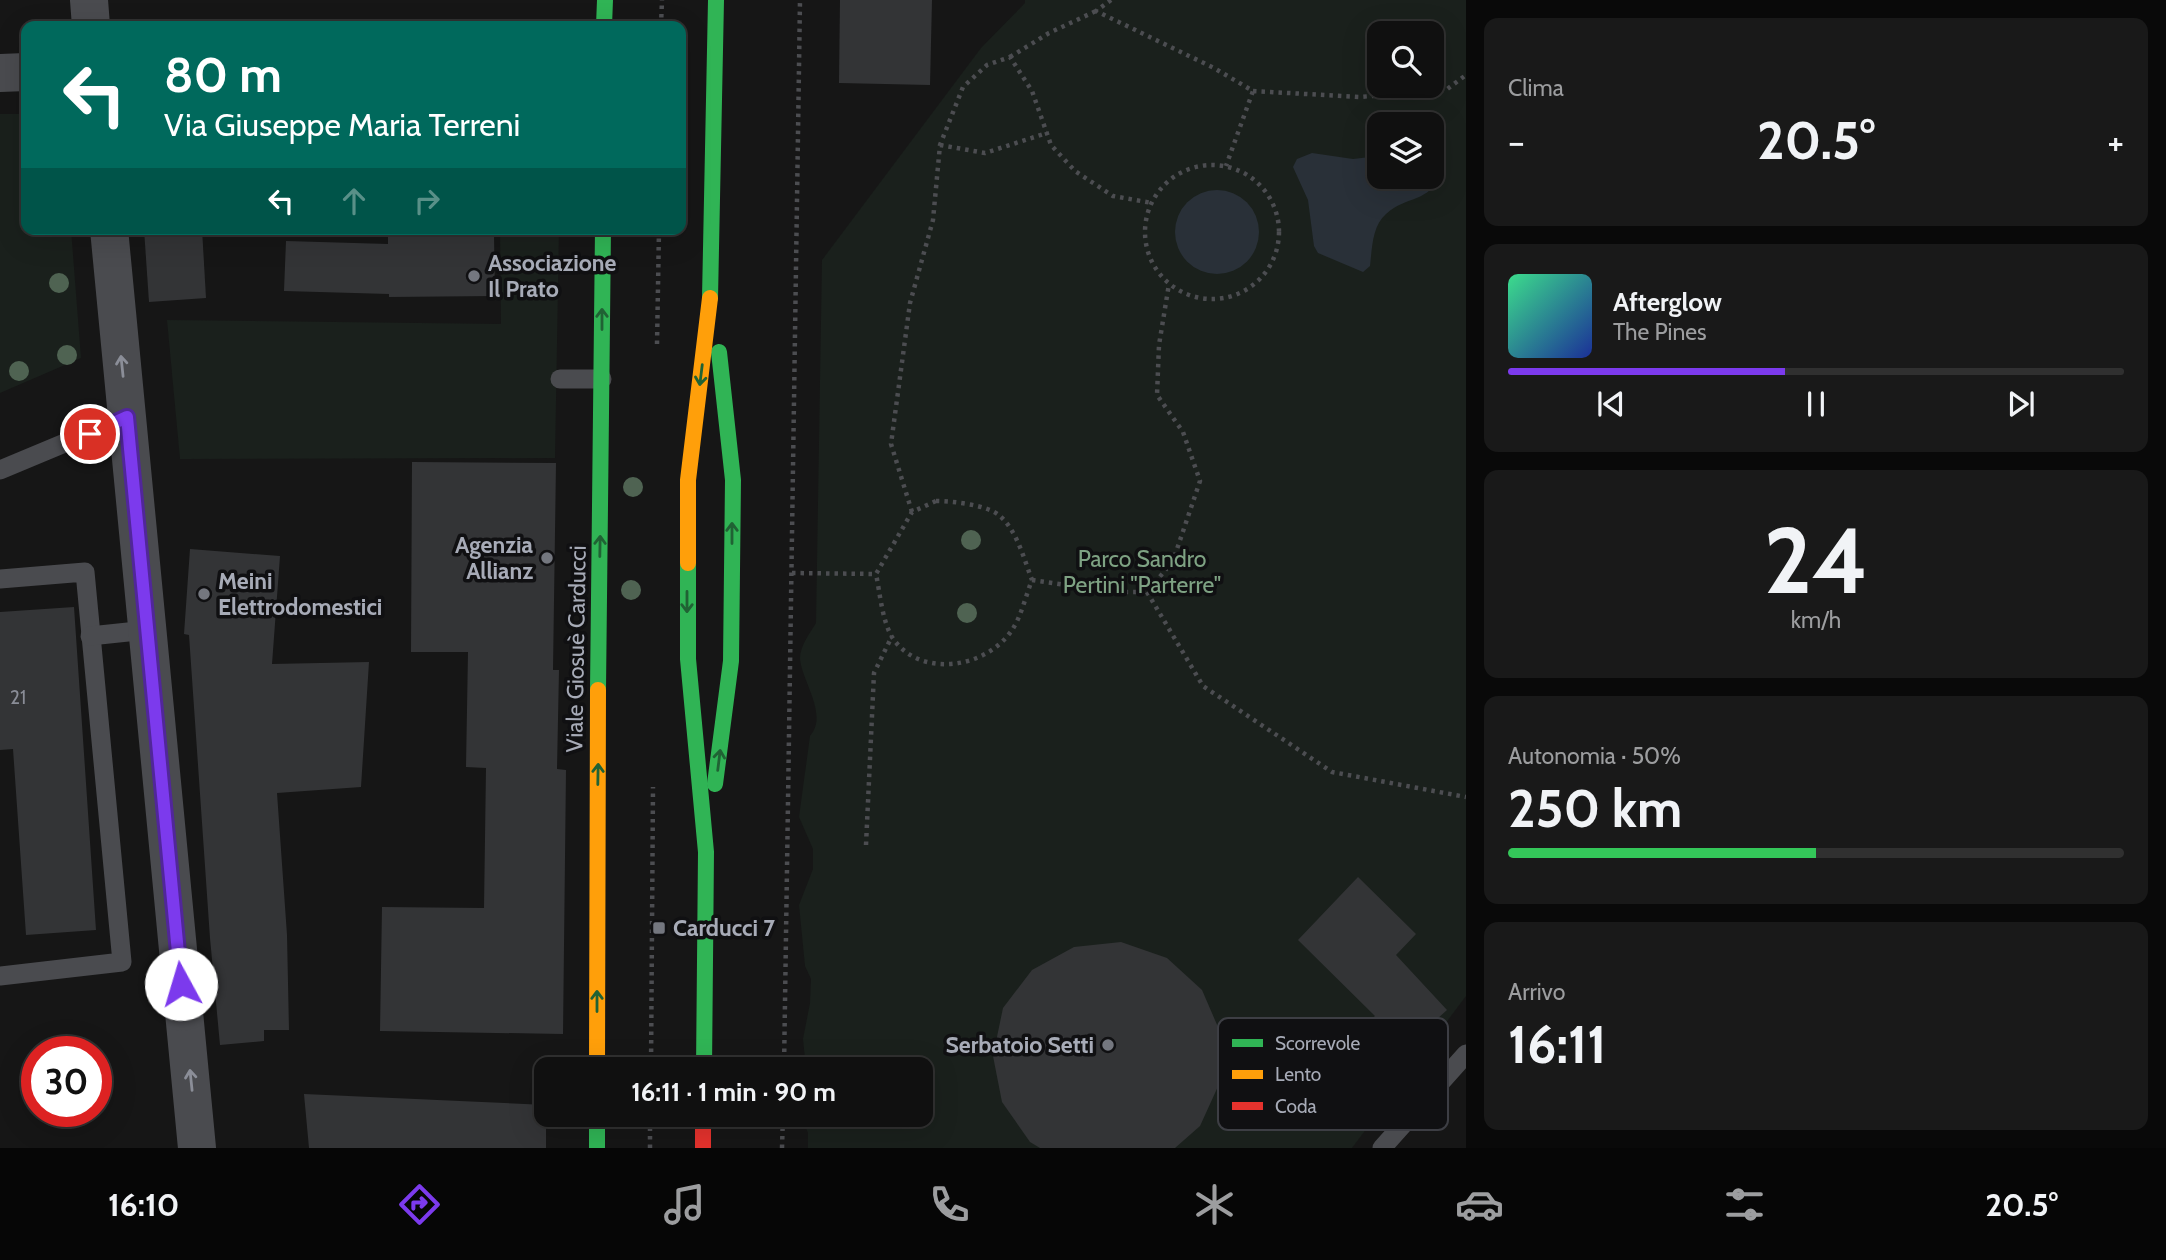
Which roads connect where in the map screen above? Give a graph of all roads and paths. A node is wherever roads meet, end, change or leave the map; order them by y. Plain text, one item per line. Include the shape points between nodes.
1 (89, 0) edge
2 (605, 0) edge
3 (662, 0) edge
4 (716, 0) edge
5 (800, 0) edge
6 (1111, 0) edge
7 (1096, 11) junction
8 (91, 21) edge
9 (604, 21) edge
10 (662, 21) edge
11 (1010, 57) junction
12 (21, 72) edge
13 (0, 73) edge
14 (1466, 75) edge
15 (1253, 91) junction
16 (1047, 133) junction
17 (940, 145) junction
18 (1226, 166) junction
19 (1152, 203) junction
20 (110, 235) edge
21 (603, 235) edge
22 (712, 283) junction
23 (1169, 284) junction
24 (561, 379) dead end
25 (602, 379) junction
26 (127, 417) junction
27 (0, 470) edge
28 (912, 512) junction
29 (792, 573) junction
30 (876, 574) junction
31 (0, 579) edge
32 (1032, 580) junction
33 (1147, 592) junction
34 (147, 630) junction
35 (90, 636) junction
36 (892, 636) junction
37 (1466, 797) edge
38 (866, 845) dead end
39 (706, 852) junction
40 (0, 976) edge
41 (1466, 1054) edge
42 (597, 1057) edge
43 (704, 1057) edge
44 (784, 1057) edge
45 (1448, 1074) edge
46 (597, 1127) edge
47 (650, 1127) edge
48 (703, 1127) edge
49 (783, 1127) edge
50 (1398, 1130) edge
51 (197, 1148) edge
52 (597, 1148) edge
53 (650, 1148) edge
54 (703, 1148) edge
55 (782, 1148) edge
56 (1382, 1148) edge

1 - 8 street
2 - 9 main road
3 - 10 path
4 - 22 main road
5 - 29 path
6 - 7 path
7 - 11 path
7 - 15 path
11 - 16 path via 1032,92
11 - 17 path via 988,65 963,87
12 - 13 street
14 - 15 path via 1446,90 1372,96
15 - 18 path
16 - 17 path via 985,152
16 - 19 path via 1051,145 1075,171 1113,195
17 - 28 path via 933,220 910,303 891,444
18 - 19 path via 1191,167 1161,187
18 - 23 path via 1247,174 1275,208 1279,229 1267,271 1251,287 1221,298 1188,295
19 - 23 path via 1145,237 1157,271
26 -> 20 street
25 -> 21 main road, Viale Giosuè Carducci
22 -> 39 main road via 688,480 688,659
39 -> 22 main road via 732,661 733,480
23 - 33 path via 1157,395 1183,432 1200,481 1173,561
24 - 25 lane
42 -> 25 main road, Viale Giosuè Carducci
26 - 27 lane
26 - 34 street
28 - 30 path
28 - 32 path via 936,501 958,501 999,515 1016,538
29 - 30 path
29 - 44 path
30 - 36 path
31 - 35 lane via 85,572
32 - 33 path via 1113,592
32 - 36 path via 1012,630 991,651 967,663 939,664 912,658
33 - 37 path via 1203,686 1332,772
34 - 35 lane
51 -> 34 street
35 - 40 lane via 122,962
36 - 38 path via 874,673
39 - 43 main road
41 - 45 lane
46 - 52 main road
47 - 53 path
48 - 54 main road
49 - 55 path
50 - 56 lane

